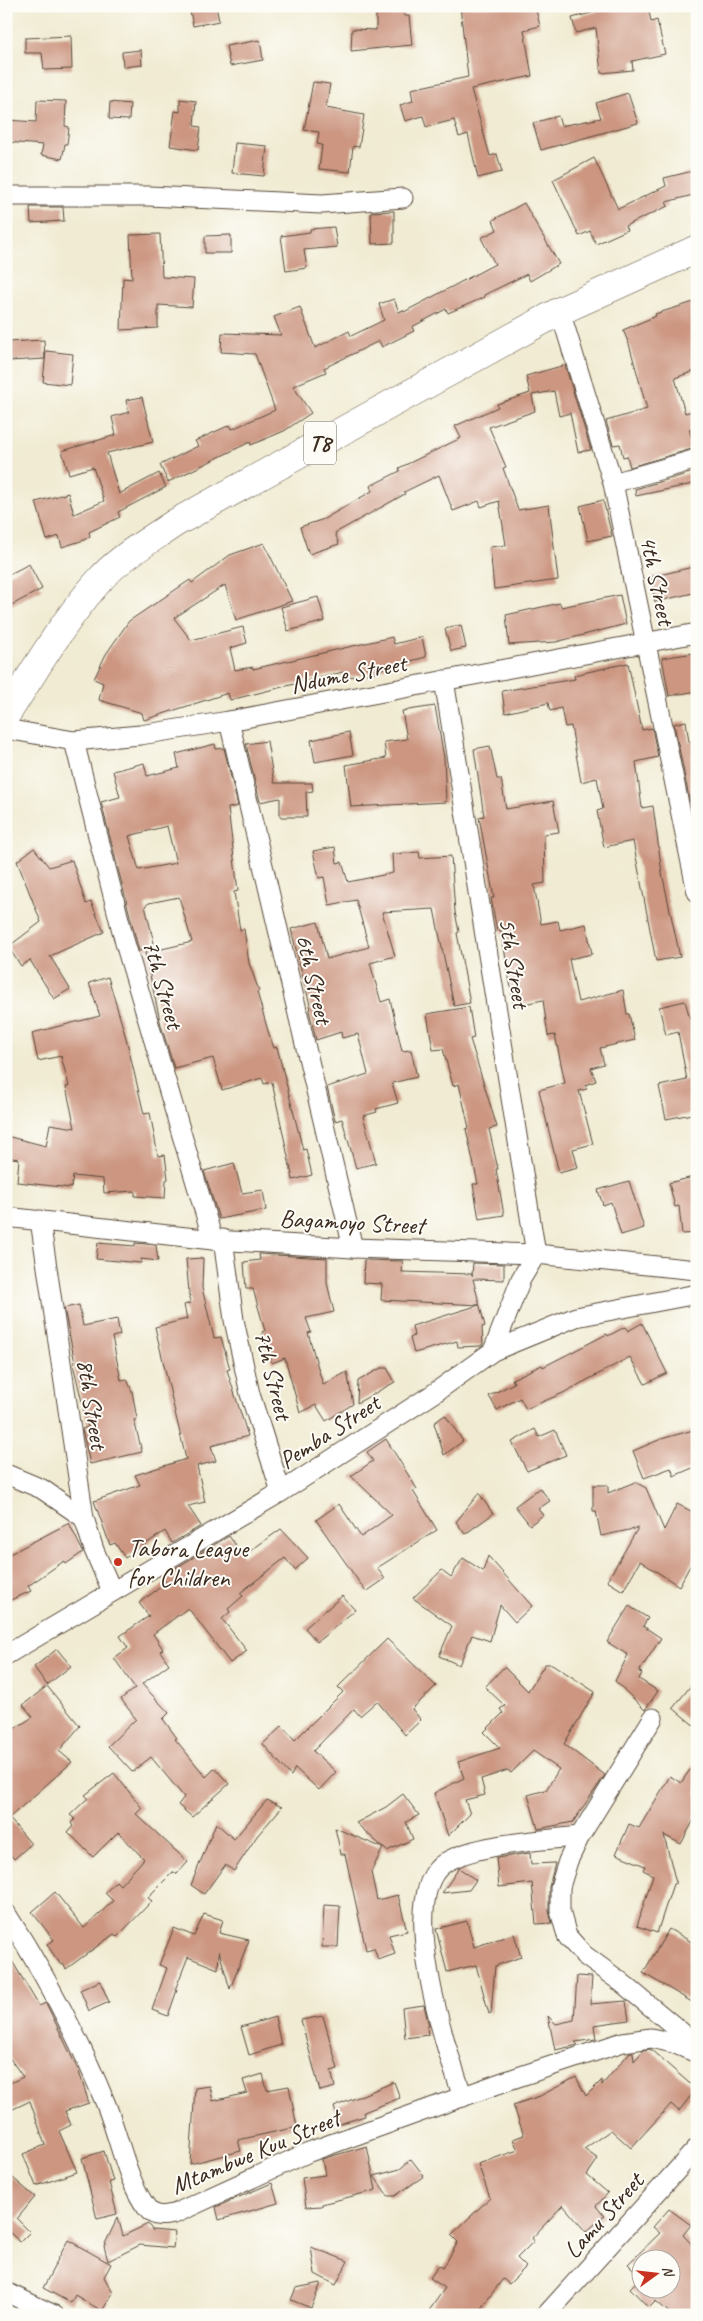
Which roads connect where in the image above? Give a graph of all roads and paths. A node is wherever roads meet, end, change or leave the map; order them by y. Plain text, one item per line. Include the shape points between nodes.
1 (6, 196) edge
2 (403, 198) dead end
3 (697, 249) edge
4 (560, 311) junction
5 (697, 459) edge
6 (613, 483) junction
7 (697, 634) edge
8 (646, 644) junction
9 (444, 680) junction
10 (6, 714) edge
11 (229, 721) junction
12 (6, 728) edge
13 (74, 741) junction
14 (696, 888) edge
15 (6, 1217) edge
16 (40, 1220) junction
17 (218, 1239) junction
18 (353, 1248) junction
19 (536, 1254) junction
20 (697, 1270) edge
21 (697, 1294) edge
22 (493, 1351) junction
23 (6, 1474) edge
24 (281, 1492) junction
25 (84, 1518) junction
26 (112, 1591) junction
27 (6, 1656) edge
28 (653, 1718) dead end
29 (580, 1836) junction
30 (6, 1913) edge
31 (697, 2045) edge
32 (697, 2053) edge
33 (463, 2097) junction
34 (697, 2148) edge
35 (6, 2292) edge
36 (54, 2315) edge
37 (546, 2315) edge

1 - 2 street via 148,196 322,204
3 - 4 highway, T8
4 - 6 street, 4th Street
4 - 10 highway, T8 via 175,523 126,556 74,611
5 - 6 street
6 - 8 street, 4th Street
7 - 8 street, Ndume Street
8 - 9 street, Ndume Street
8 - 14 street, 4th Street
9 - 11 street, Ndume Street
9 - 19 street, 5th Street
11 - 13 street, Ndume Street
11 - 18 street, 6th Street
12 - 13 street, Ndume Street
13 - 17 street, 7th Street via 125,943
15 - 16 street, Bagamoyo Street
16 - 17 street, Bagamoyo Street
16 - 25 street, 8th Street
17 - 18 street, Bagamoyo Street
17 - 24 street, 7th Street via 250,1394
18 - 19 street, Bagamoyo Street
19 - 20 street, Bagamoyo Street
19 - 22 street via 521,1279
21 - 22 street, Pemba Street via 576,1317
22 - 24 street, Pemba Street via 433,1394
23 - 25 street via 42,1489
24 - 26 street, Pemba Street
25 - 26 street, 8th Street
26 - 27 street, Pemba Street
28 - 29 street
29 - 31 street via 560,1887 560,1911 568,1936 584,1956
29 - 33 street via 468,1852 444,1862 428,1882 423,1919 430,1976 444,2044
30 - 33 street, Mtambwe Kuu Street via 70,2024 112,2118 136,2188 152,2214 174,2214 309,2152
32 - 33 street, Mtambwe Kuu Street via 651,2038 623,2042
34 - 37 street, Lamu Street
35 - 36 street

